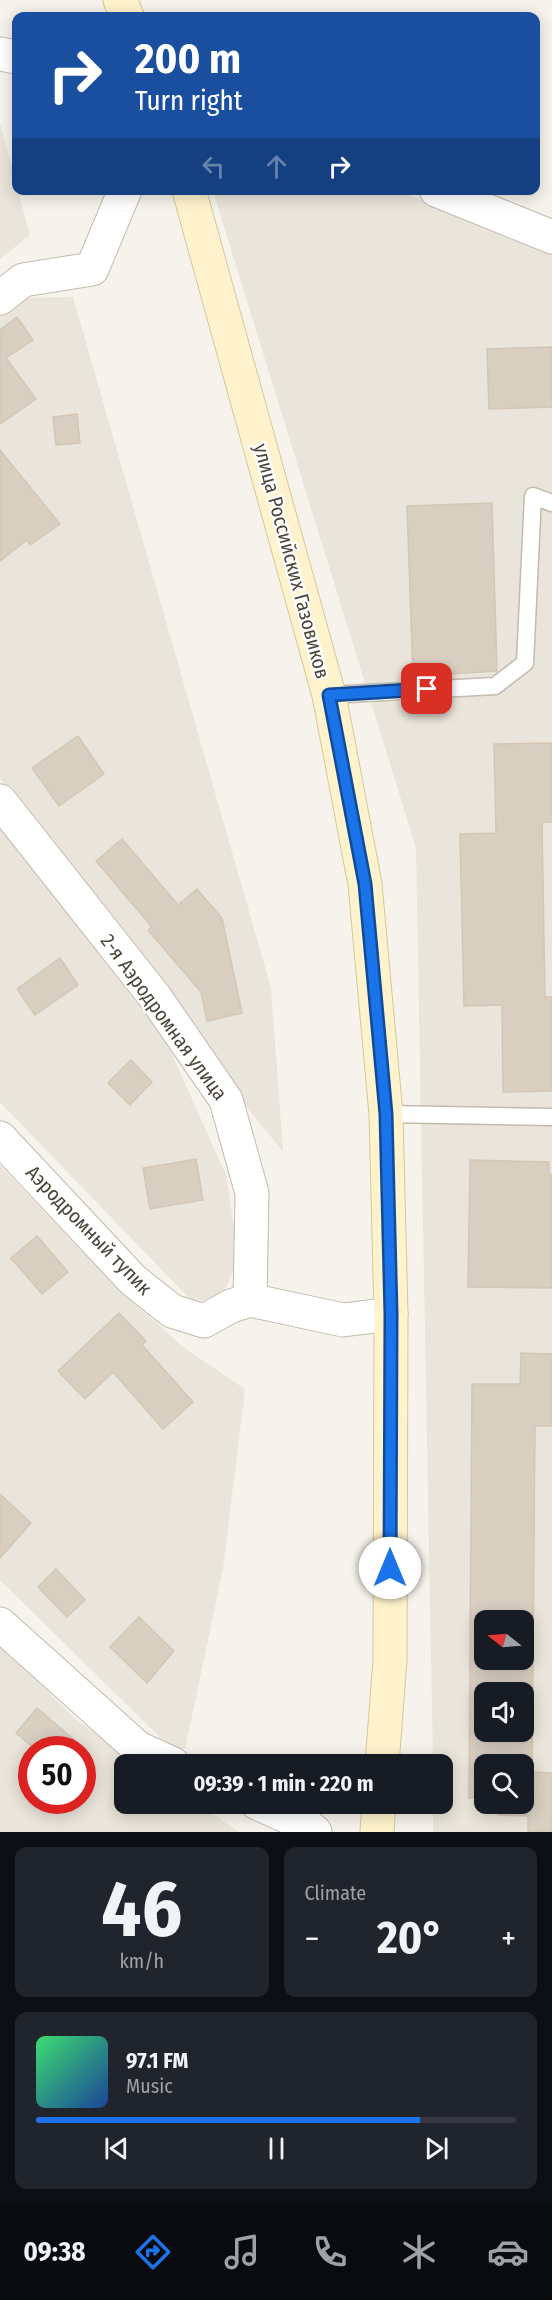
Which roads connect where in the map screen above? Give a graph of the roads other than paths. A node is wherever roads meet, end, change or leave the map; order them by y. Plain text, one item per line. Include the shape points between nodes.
1 (123, 195) edge
2 (190, 195) edge
3 (448, 195) edge
4 (552, 237) edge
5 (11, 289) edge
6 (552, 503) edge
7 (329, 695) junction
8 (0, 801) edge
9 (386, 1114) junction
10 (552, 1117) edge
11 (0, 1138) edge
12 (250, 1300) junction
13 (391, 1314) junction
14 (0, 1624) edge
15 (151, 1754) edge
16 (383, 1754) edge
17 (281, 1814) edge
18 (379, 1814) edge
19 (315, 1832) edge
20 (377, 1832) edge

1 - 5 street via 92,269
2 - 7 main road, улица Российских Газовиков
3 - 4 street
6 - 7 lane via 533,496 525,663 495,686
7 - 9 main road, улица Российских Газовиков via 365,884
8 - 12 street, 2-я Аэродромная улица via 155,997 226,1100 252,1193
9 - 10 lane
9 - 13 main road, улица Российских Газовиков
11 - 12 street, Аэродромный тупик via 133,1280 172,1311 204,1321
12 - 13 street via 343,1320
13 - 16 main road, улица Российских Газовиков via 390,1660
14 - 15 street via 138,1748
17 - 19 street
18 - 20 main road

